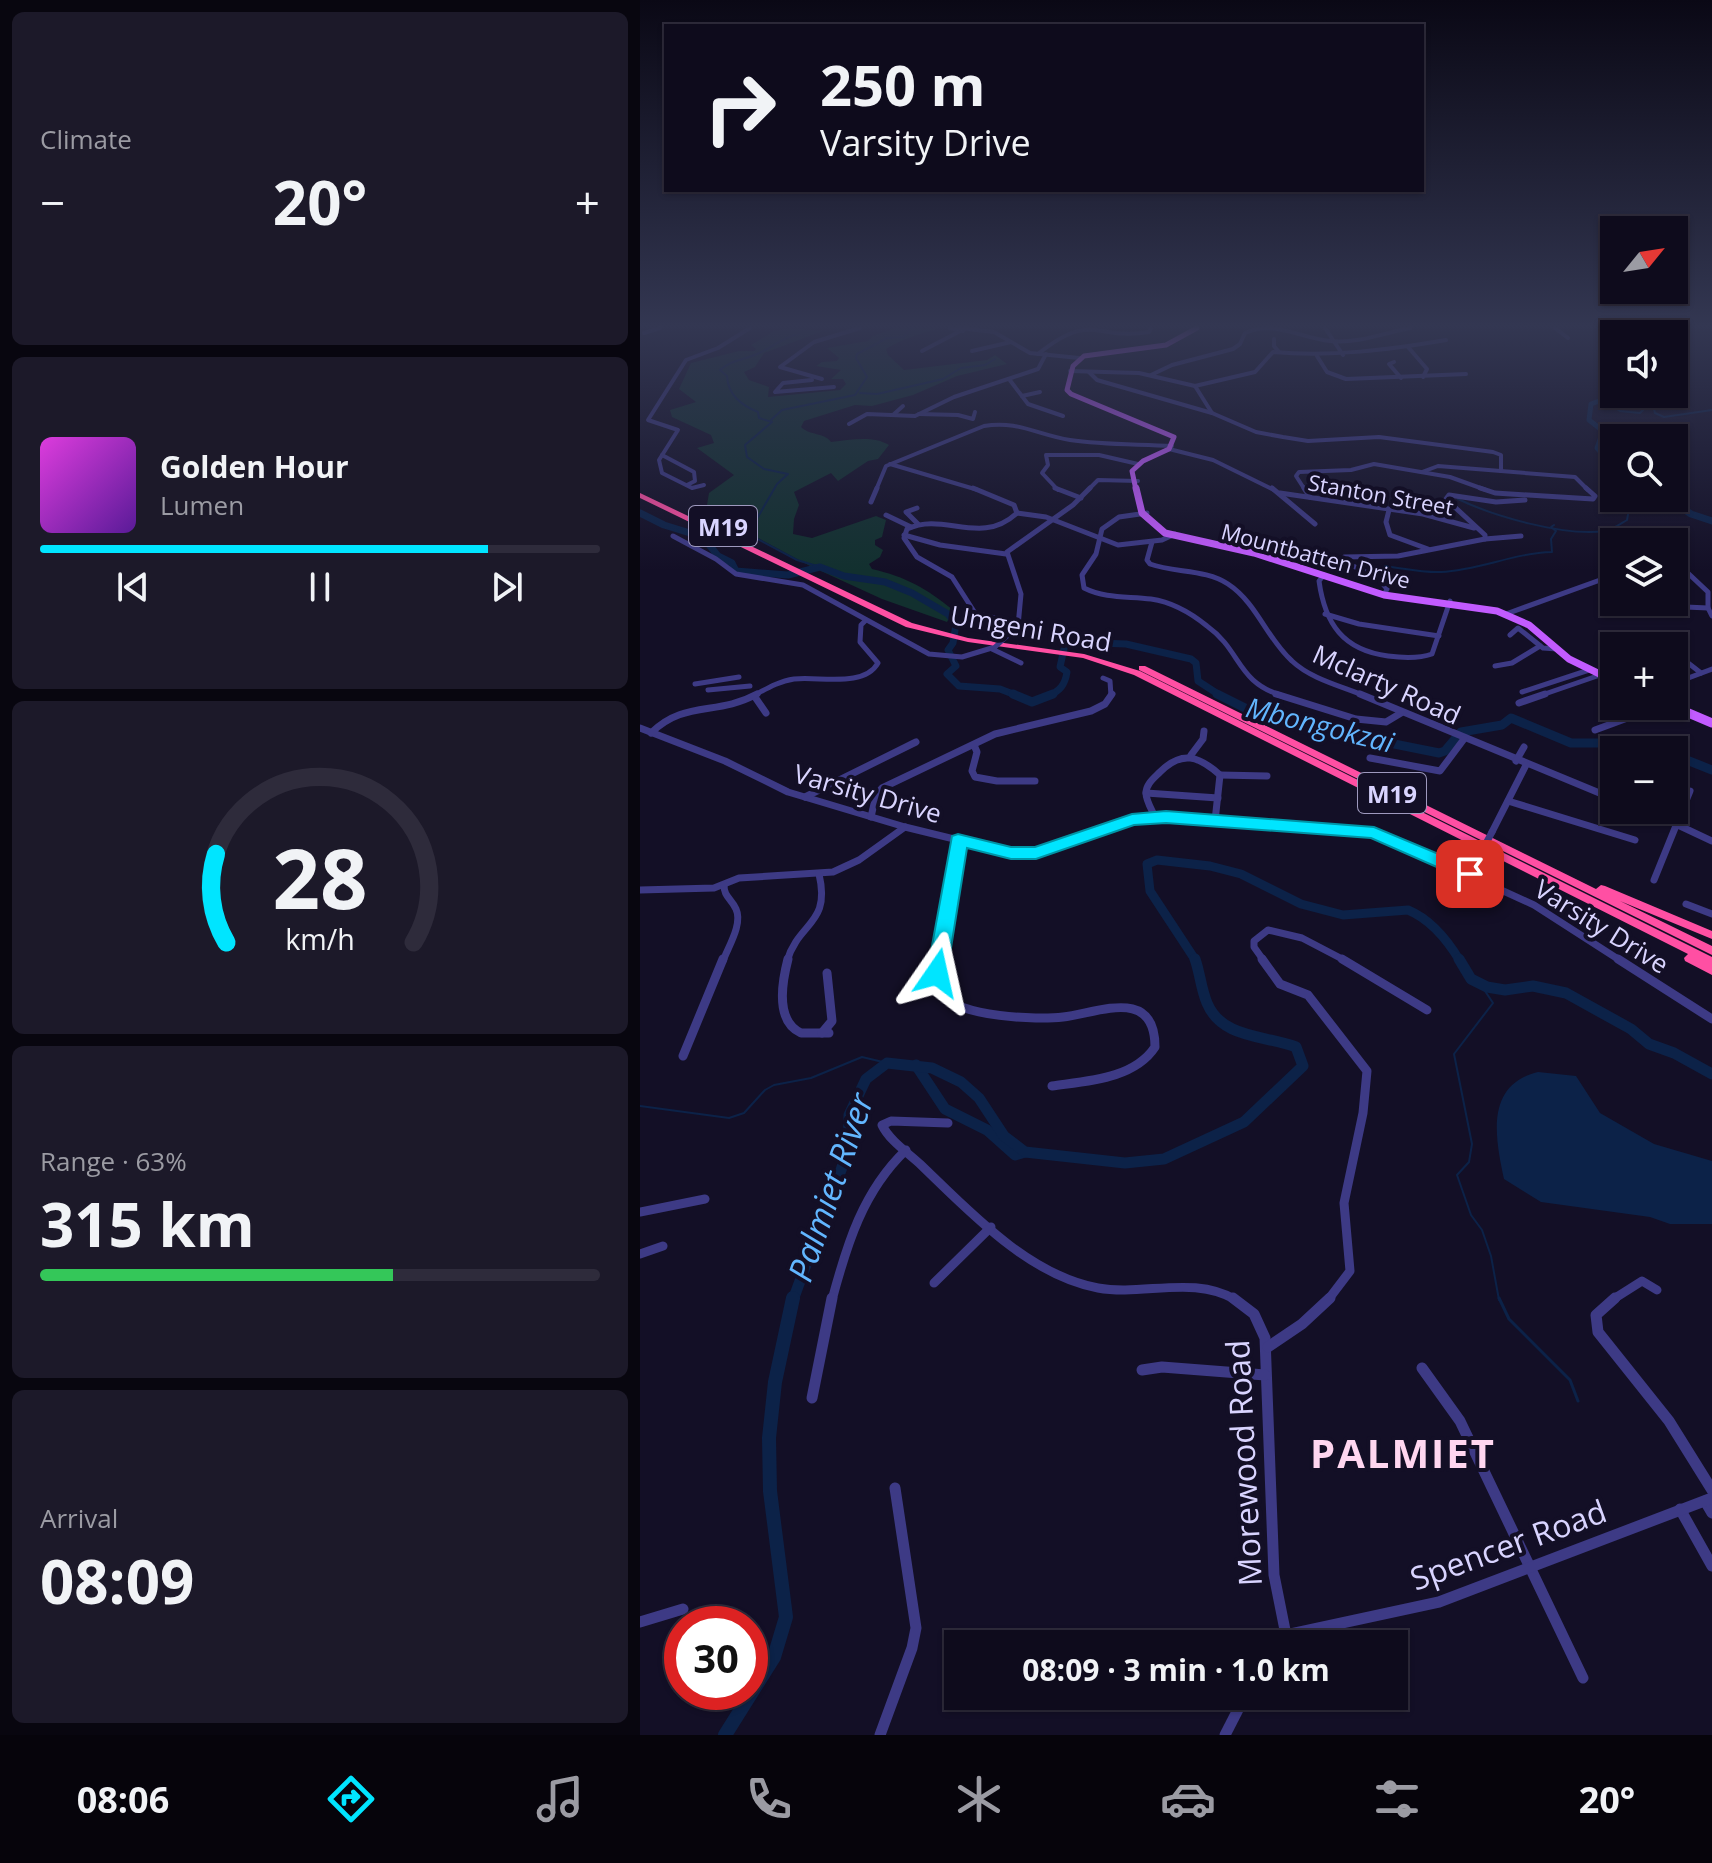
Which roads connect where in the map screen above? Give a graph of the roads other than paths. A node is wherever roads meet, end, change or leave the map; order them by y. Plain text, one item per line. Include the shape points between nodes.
1 (900, 409) edge
2 (929, 409) edge
3 (1040, 409) edge
4 (1110, 409) edge
5 (1199, 409) edge
6 (1209, 409) edge
7 (654, 411) joint
8 (975, 412) dead end
9 (1212, 413) junction
10 (919, 414) junction
11 (893, 415) junction
12 (640, 416) edge
13 (1063, 416) dead end
14 (849, 424) dead end
15 (1170, 447) junction
16 (662, 455) junction
17 (890, 464) junction
18 (1137, 465) junction
19 (1501, 471) junction
20 (1422, 472) junction
21 (1135, 481) junction
22 (687, 485) junction
23 (704, 485) dead end
24 (640, 492) edge
25 (1280, 493) junction
26 (1310, 497) junction
27 (1081, 498) junction
28 (1547, 498) junction
29 (871, 502) dead end
30 (917, 508) dead end
31 (1389, 510) junction
32 (1017, 513) junction
33 (1144, 513) junction
34 (886, 515) dead end
35 (1051, 519) junction
36 (918, 524) junction
37 (1315, 524) dead end
38 (911, 527) junction
39 (1476, 528) junction
40 (904, 535) junction
41 (1175, 535) junction
42 (673, 536) dead end
43 (1521, 536) dead end
44 (1485, 539) junction
45 (1101, 541) junction
46 (1152, 542) junction
47 (1430, 550) junction
48 (1006, 554) junction
49 (1688, 574) edge
50 (1320, 576) junction
51 (1600, 583) edge
52 (1385, 594) junction
53 (1450, 602) junction
54 (1688, 607) edge
55 (1708, 608) junction
56 (1507, 613) junction
57 (1325, 614) junction
58 (1712, 616) edge
59 (866, 620) junction
60 (1019, 624) junction
61 (1510, 635) dead end
62 (1439, 636) junction
63 (1540, 646) junction
64 (993, 648) junction
65 (1064, 649) junction
66 (1557, 649) junction
67 (1021, 663) dead end
68 (1688, 663) edge
69 (1495, 666) dead end
70 (1712, 669) edge
71 (1589, 670) junction
72 (1600, 673) edge
73 (1701, 673) junction
74 (1600, 675) joint
75 (1103, 678) dead end
76 (1688, 678) edge
77 (695, 684) dead end
78 (750, 686) junction
79 (708, 690) dead end
80 (1522, 692) dead end
81 (758, 695) junction
82 (1519, 703) dead end
83 (1688, 711) edge
84 (766, 713) dead end
85 (1401, 713) junction
86 (1622, 720) edge
87 (1712, 722) edge
88 (640, 728) edge
89 (1595, 730) dead end
90 (1204, 731) dead end
91 (651, 733) junction
92 (1459, 737) junction
93 (916, 742) dead end
94 (974, 745) junction
95 (1524, 747) dead end
96 (1191, 755) junction
97 (1370, 758) dead end
98 (1516, 761) junction
99 (1526, 765) junction
100 (1220, 775) junction
101 (1267, 776) dead end
102 (1035, 781) dead end
103 (1690, 791) dead end
104 (1146, 793) junction
105 (1600, 794) edge
106 (1688, 795) edge
107 (805, 797) junction
108 (1218, 798) junction
109 (1508, 801) junction
110 (871, 817) junction
111 (1155, 817) junction
112 (1215, 821) junction
113 (1674, 824) edge
114 (1679, 824) edge
115 (1460, 826) junction
116 (905, 827) junction
117 (958, 840) junction
118 (1635, 840) dead end
119 (1712, 841) edge
120 (819, 874) junction
121 (1470, 874) junction
122 (1654, 880) dead end
123 (724, 885) junction
124 (640, 890) edge
125 (1588, 901) junction
126 (1686, 904) dead end
127 (1712, 914) edge
128 (1712, 935) edge
129 (1712, 951) edge
130 (1712, 962) edge
131 (1712, 971) edge
132 (827, 973) dead end
133 (1427, 1010) dead end
134 (1712, 1019) edge
135 (683, 1056) dead end
136 (1052, 1086) dead end
137 (948, 1123) dead end
138 (906, 1150) junction
139 (705, 1199) dead end
140 (640, 1212) edge
141 (991, 1227) junction
142 (663, 1246) dead end
143 (640, 1254) edge
144 (934, 1283) dead end
145 (1657, 1290) dead end
146 (1268, 1347) junction
147 (1422, 1368) dead end
148 (1142, 1370) dead end
149 (1265, 1375) junction
150 (812, 1398) dead end
151 (895, 1488) dead end
152 (1710, 1496) edge
153 (1680, 1509) junction
154 (1712, 1513) edge
155 (1712, 1566) edge
156 (1532, 1568) junction
157 (664, 1615) edge
158 (640, 1622) edge
159 (1285, 1630) edge
160 (1309, 1630) edge
161 (1583, 1678) dead end
162 (1238, 1710) edge
163 (880, 1735) edge
164 (1225, 1735) edge

1 - 11 street
2 - 10 street
3 - 13 street
4 - 15 main road via 1167,431 1174,437
5 - 9 street
6 - 9 street
7 - 12 street
7 - 16 street via 648,422 678,430
8 - 10 street via 973,419
9 - 19 street via 1256,432 1298,440 1385,437 1493,452 1501,455
10 - 11 street
11 - 14 street via 867,414
15 - 17 street via 1075,441 1022,426 989,425
15 - 18 main road
15 - 25 street via 1213,460
16 - 22 street via 660,471
16 - 22 street via 694,472 695,481
17 - 29 street
17 - 32 street via 979,489 1014,505
18 - 21 main road, Mountbatten Drive via 1132,471
18 - 27 street via 1099,455 1046,455 1045,478 1063,494
19 - 20 street via 1435,466
19 - 28 street via 1575,477 1595,496
20 - 26 street via 1370,464 1299,472 1296,476
20 - 28 street via 1495,493
21 - 27 street via 1100,479
21 - 33 main road, Mountbatten Drive
22 - 23 street
24 - 65 highway, Umgeni Road / M19 via 887,616 967,638
25 - 26 street, Stanton Street
25 - 37 street
26 - 31 street, Stanton Street
27 - 35 street
28 - 39 street via 1496,502 1445,497
30 - 36 street via 906,512
31 - 39 street, Stanton Street
31 - 47 street via 1390,535
32 - 35 street
32 - 36 street via 1006,525 989,529
33 - 41 main road, Mountbatten Drive
33 - 45 street via 1108,522
34 - 38 street
35 - 45 street
35 - 48 street
36 - 38 street
38 - 40 street
39 - 44 street
40 - 48 street
40 - 60 street via 916,559 941,568 969,597 975,613
41 - 46 street
41 - 50 main road, Mountbatten Drive via 1248,550
42 - 59 street via 736,574 803,585
43 - 44 street
44 - 47 street
45 - 46 street via 1126,546
45 - 85 street via 1082,575 1088,591 1174,605 1215,632 1254,684 1266,691 1346,717 1386,722
46 - 85 street, Mclarty Road via 1147,560 1153,565 1229,584 1293,664
47 - 52 street via 1344,557 1376,576
48 - 60 street via 1023,605
49 - 55 street via 1708,592
50 - 52 main road, Mountbatten Drive
50 - 57 street
51 - 56 street
52 - 53 main road, Mountbatten Drive
53 - 56 main road, Mountbatten Drive
53 - 62 street
54 - 55 street
55 - 58 street
56 - 66 main road, Mountbatten Drive
56 - 72 main road, Mountbatten Drive
57 - 62 street
57 - 62 street via 1337,636 1375,655 1423,658 1433,653
59 - 64 street via 927,653 953,657
59 - 81 street via 860,642 878,663 870,673 848,679 792,679
60 - 64 street, bridge
61 - 63 street via 1521,629
63 - 66 street
63 - 69 street via 1512,663
64 - 67 street
65 - 115 highway, Umgeni Road / M19 via 1104,654 1142,668
65 - 125 highway, Umgeni Road / M19 via 1137,673
66 - 71 main road, Mountbatten Drive
68 - 73 street
70 - 73 street
71 - 74 main road, Mountbatten Drive
71 - 80 street
73 - 76 street
74 - 82 street
75 - 94 street via 1112,684 1113,694 1100,707 1013,728
77 - 78 street via 740,674
78 - 79 street
78 - 81 street
81 - 84 street
81 - 91 street via 737,705 673,715
83 - 87 main road
85 - 92 street, Mclarty Road
86 - 89 street
88 - 91 street, Varsity Drive
90 - 96 street
91 - 107 street, Varsity Drive
92 - 97 street via 1440,771
92 - 98 street, Mclarty Road
93 - 107 street
94 - 102 street via 975,777
94 - 110 street via 878,790
95 - 98 street
96 - 100 street
96 - 104 street via 1171,760
98 - 99 street, Mclarty Road
99 - 105 street, Mclarty Road
99 - 109 street
100 - 101 street
100 - 108 street
103 - 106 street
104 - 108 street
104 - 111 street
107 - 110 street, Varsity Drive
108 - 112 street
109 - 118 street
109 - 121 street, bridge
110 - 116 street, Varsity Drive
111 - 112 street, Varsity Drive
111 - 117 street, Varsity Drive via 1036,853 1011,853
112 - 121 street, Varsity Drive via 1374,833
113 - 122 street
114 - 119 street
115 - 128 highway
115 - 129 highway, Umgeni Road / M19
116 - 117 street, Varsity Drive
116 - 120 street via 848,867
117 - 136 street via 937,973 944,996 963,1008 1042,1018 1130,1008 1148,1019 1156,1033 1153,1053 1139,1066
120 - 123 street via 739,878
120 - 132 street via 820,909 785,964 788,1024 799,1032 824,1034 832,1021
121 - 134 street, Varsity Drive via 1534,905
123 - 124 street
123 - 135 street via 724,894 738,913 737,926
125 - 130 highway, Umgeni Road / M19
125 - 131 highway
126 - 127 street
133 - 146 street via 1284,932 1268,930 1254,941 1280,984 1308,995 1362,1061 1367,1078 1344,1203 1350,1271 1308,1318
137 - 138 street, Morewood Road via 884,1123 884,1130
138 - 141 street, Morewood Road
138 - 150 street via 892,1161 851,1230
139 - 140 street
141 - 144 street
141 - 146 street, Morewood Road via 1081,1284 1191,1288 1235,1300 1256,1316
142 - 143 street
145 - 152 street via 1638,1282 1605,1305 1596,1315 1598,1332 1663,1413
146 - 149 street, Morewood Road
147 - 156 street via 1455,1411
148 - 149 street
149 - 159 street, Morewood Road via 1274,1575
151 - 163 street via 916,1628
152 - 153 street, Spencer Road
152 - 154 street
153 - 155 street
153 - 156 street, Spencer Road
156 - 160 street, Spencer Road via 1439,1602
156 - 161 street
157 - 158 street
162 - 164 street

